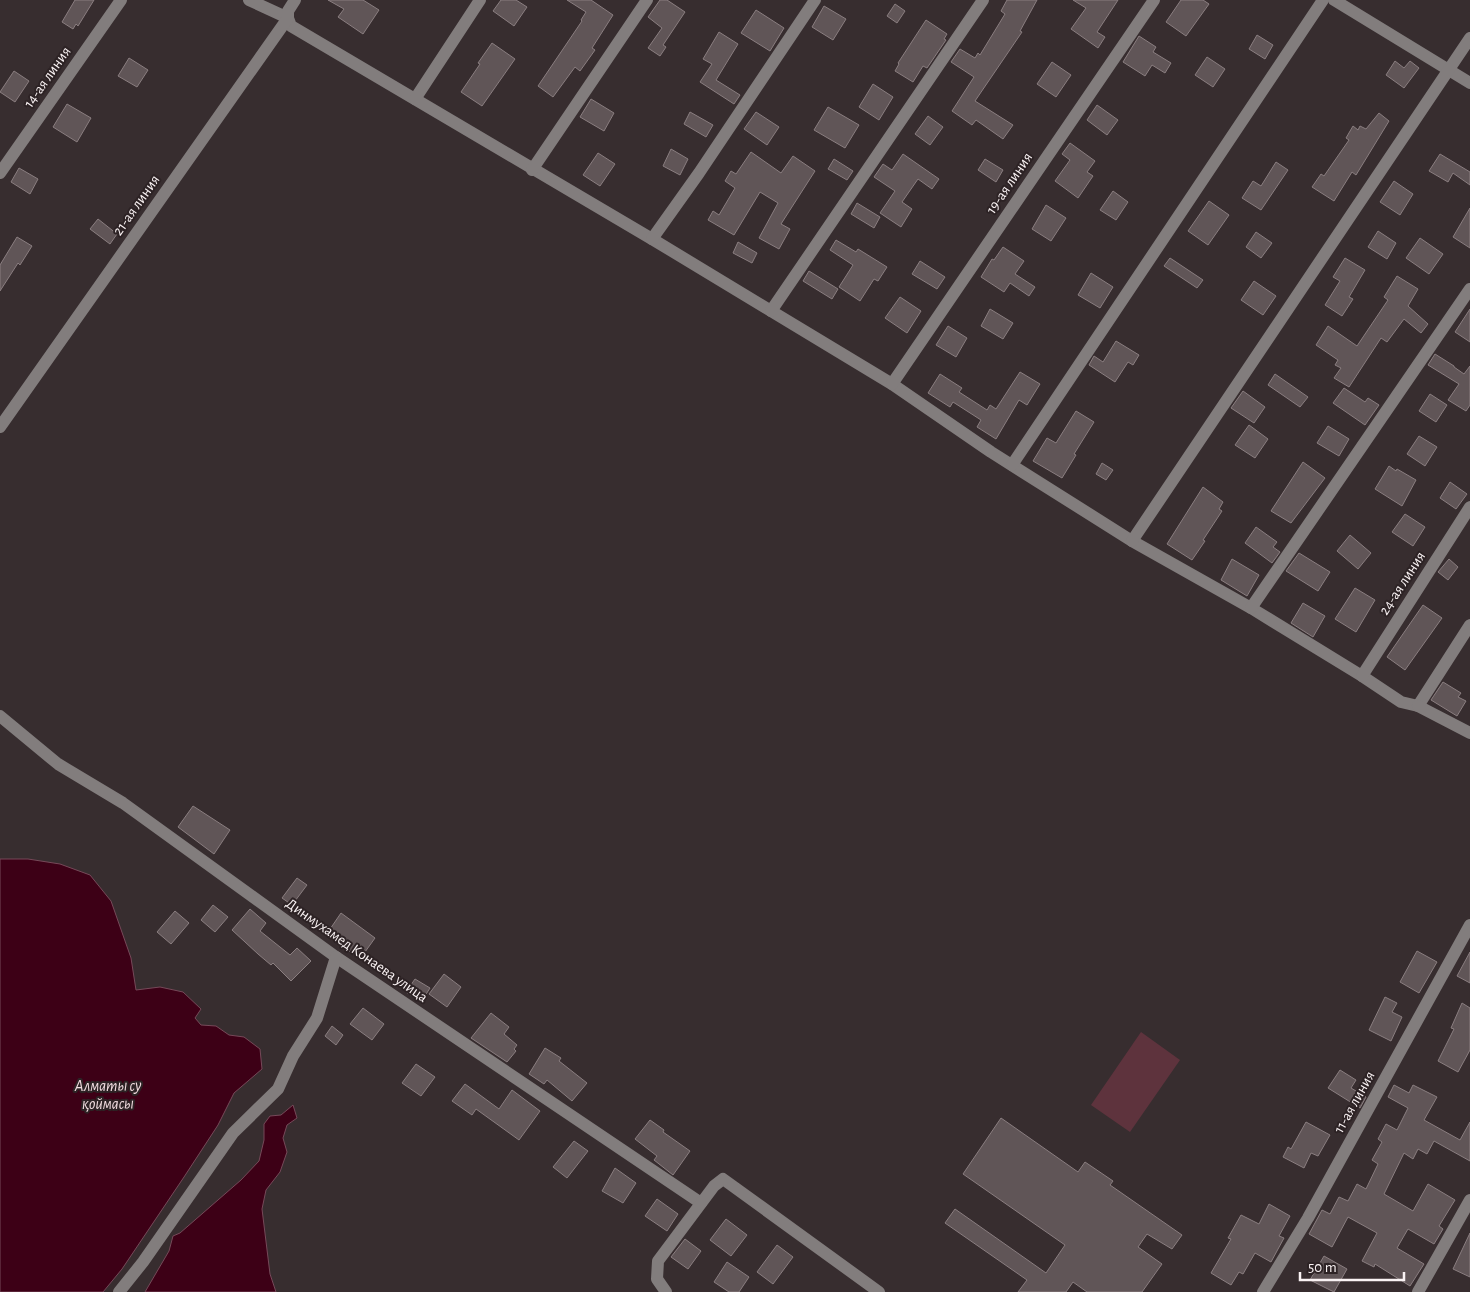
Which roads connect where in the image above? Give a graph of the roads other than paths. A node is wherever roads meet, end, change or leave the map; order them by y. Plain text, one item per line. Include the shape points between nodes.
1 (121, 0) edge
2 (249, 0) edge
3 (295, 0) edge
4 (480, 0) edge
5 (647, 0) edge
6 (815, 0) edge
7 (983, 0) edge
8 (1154, 0) edge
9 (1323, 0) edge
10 (1334, 0) edge
11 (288, 18) junction
12 (1470, 38) edge
13 (1449, 70) junction
14 (1470, 83) edge
15 (415, 98) junction
16 (532, 170) junction
17 (0, 173) edge
18 (652, 239) junction
19 (1470, 289) edge
20 (771, 311) junction
21 (892, 384) junction
22 (0, 427) edge
23 (1012, 465) junction
24 (1470, 508) edge
25 (1132, 541) junction
26 (1251, 608) junction
27 (1470, 626) edge
28 (1362, 676) junction
29 (1418, 706) junction
30 (0, 716) edge
31 (1470, 733) edge
32 (1470, 925) edge
33 (336, 958) junction
34 (1470, 1200) edge
35 (700, 1203) junction
36 (119, 1292) edge
37 (666, 1292) edge
38 (879, 1292) edge
39 (1262, 1292) edge
40 (1418, 1292) edge

1 - 17 street, 14-ая линия
2 - 11 street
3 - 11 street, 21-ая линия via 288,11
4 - 15 street
5 - 16 street
6 - 18 street
7 - 20 street
8 - 21 street, 19-ая линия
9 - 23 street
10 - 13 street
11 - 15 street via 291,26
11 - 22 street, 21-ая линия
12 - 13 street
13 - 14 street
13 - 25 street
15 - 16 street
16 - 18 street
18 - 20 street
19 - 26 street
20 - 21 street
21 - 23 street
23 - 25 street
24 - 28 street, 24-ая линия
25 - 26 street
26 - 28 street
27 - 29 street
28 - 29 street via 1401,702
29 - 31 street
30 - 33 street, Динмухамед Конаева улица via 58,764 123,803
32 - 39 street, 11-ая линия via 1308,1218
33 - 35 street, Динмухамед Конаева улица
33 - 36 street via 317,1018 293,1056 278,1089 233,1133
34 - 40 street
35 - 37 street via 658,1261 657,1279
35 - 38 street via 722,1179

